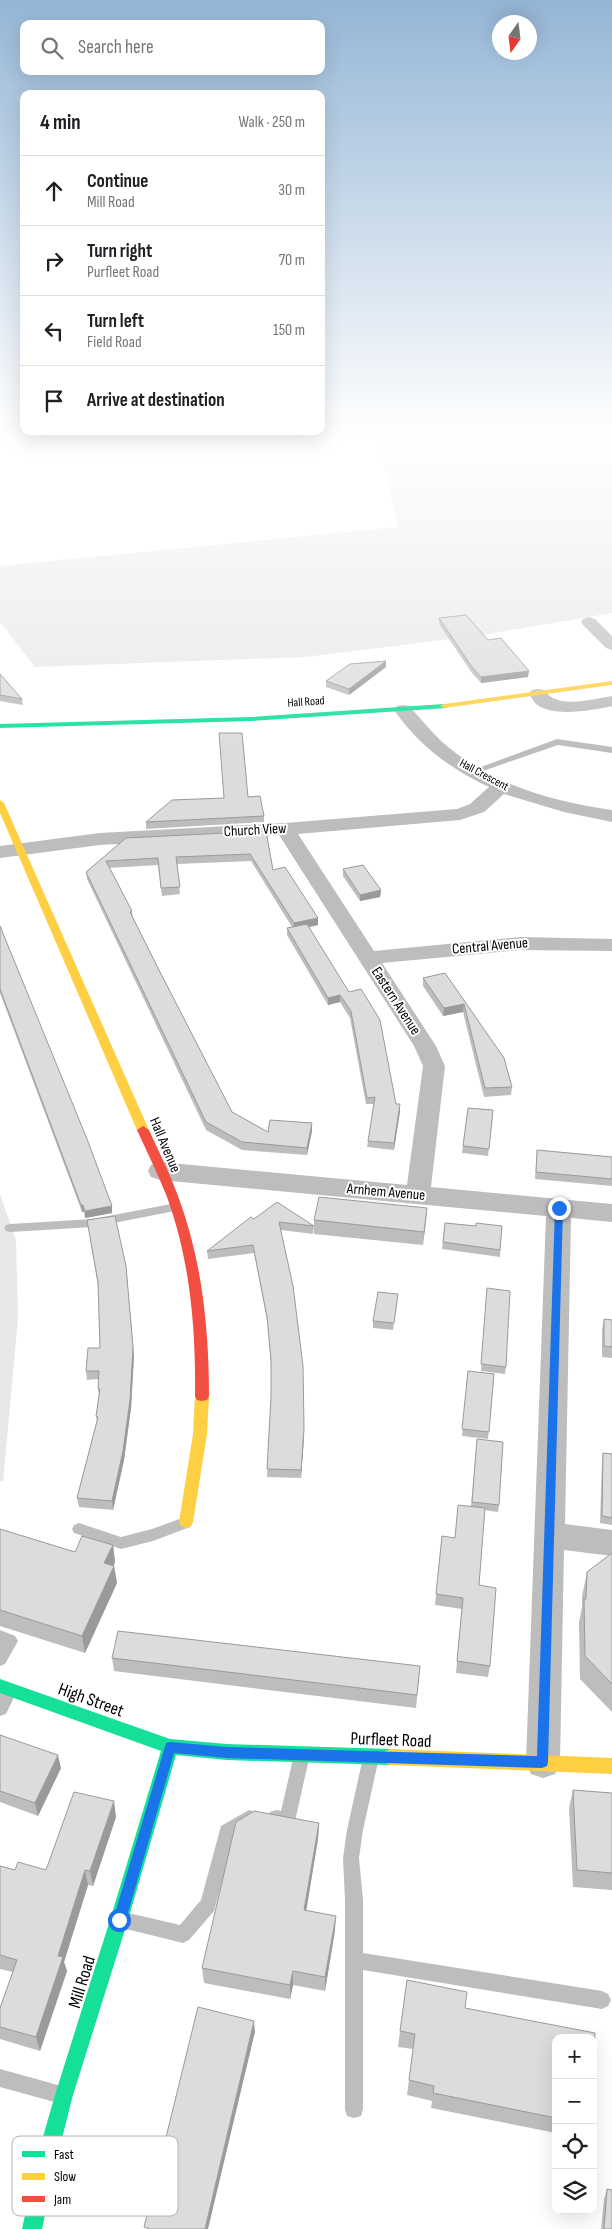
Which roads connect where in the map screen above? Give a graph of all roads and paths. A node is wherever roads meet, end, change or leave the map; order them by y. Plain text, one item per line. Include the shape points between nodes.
1 (589, 622) dead end
2 (612, 645) edge
3 (612, 683) edge
4 (538, 694) junction
5 (612, 701) edge
6 (403, 710) junction
7 (0, 726) edge
8 (612, 750) edge
9 (474, 771) junction
10 (502, 786) junction
11 (0, 803) edge
12 (612, 816) edge
13 (285, 829) junction
14 (20, 848) junction
15 (0, 852) edge
16 (612, 945) edge
17 (368, 958) junction
18 (160, 1171) junction
19 (418, 1194) junction
20 (176, 1207) junction
21 (559, 1208) junction
22 (612, 1213) edge
23 (10, 1228) dead end
24 (186, 1522) joint
25 (79, 1529) dead end
26 (549, 1535) junction
27 (612, 1543) edge
28 (0, 1637) edge
29 (0, 1659) edge
30 (5, 1688) edge
31 (0, 1709) edge
32 (170, 1747) junction
33 (302, 1754) junction
34 (371, 1758) junction
35 (542, 1762) junction
36 (612, 1766) edge
37 (119, 1920) junction
38 (354, 1960) junction
39 (602, 2000) dead end
40 (0, 2078) edge
41 (64, 2095) junction
42 (354, 2109) dead end
43 (53, 2136) edge
44 (35, 2216) edge
45 (32, 2229) edge

1 - 2 street
3 - 4 street, Hall Road
4 - 5 street via 543,701 564,706
4 - 6 street, Hall Road
6 - 7 street, Hall Road
6 - 9 street, Hall Crescent via 446,754
8 - 9 lane via 557,742
9 - 10 street, Hall Crescent
10 - 12 street, Hall Crescent via 558,805
10 - 13 street, Church View via 477,808 460,814
11 - 14 street, Hall Avenue
13 - 14 street, Church View via 137,836
13 - 17 street, Eastern Avenue
14 - 15 street, Church View
14 - 18 street, Hall Avenue
16 - 17 street, Central Avenue via 500,944
17 - 19 street, Eastern Avenue via 425,1046 434,1066
18 - 19 street, Arnhem Avenue
18 - 20 street, Hall Avenue
19 - 21 street, Arnhem Avenue
20 - 23 lane via 93,1222
20 - 24 street, Hall Avenue via 194,1281 203,1364 200,1434
21 - 22 street, Arnhem Avenue
21 - 26 street
24 - 25 lane via 122,1543
26 - 27 street
26 - 35 street
28 - 29 lane via 10,1641
30 - 31 lane
30 - 32 street, High Street
32 - 33 street, Purfleet Road
32 - 37 street, Mill Road
33 - 34 street, Purfleet Road
33 - 37 lane via 287,1821 256,1815 230,1828 225,1836 208,1906 183,1934
34 - 35 street, Purfleet Road
34 - 38 lane via 354,1830
35 - 36 street, Purfleet Road
37 - 41 street, Mill Road
38 - 39 lane
38 - 42 lane
40 - 41 lane
41 - 43 street, Mill Road
44 - 45 street, Mill Road

